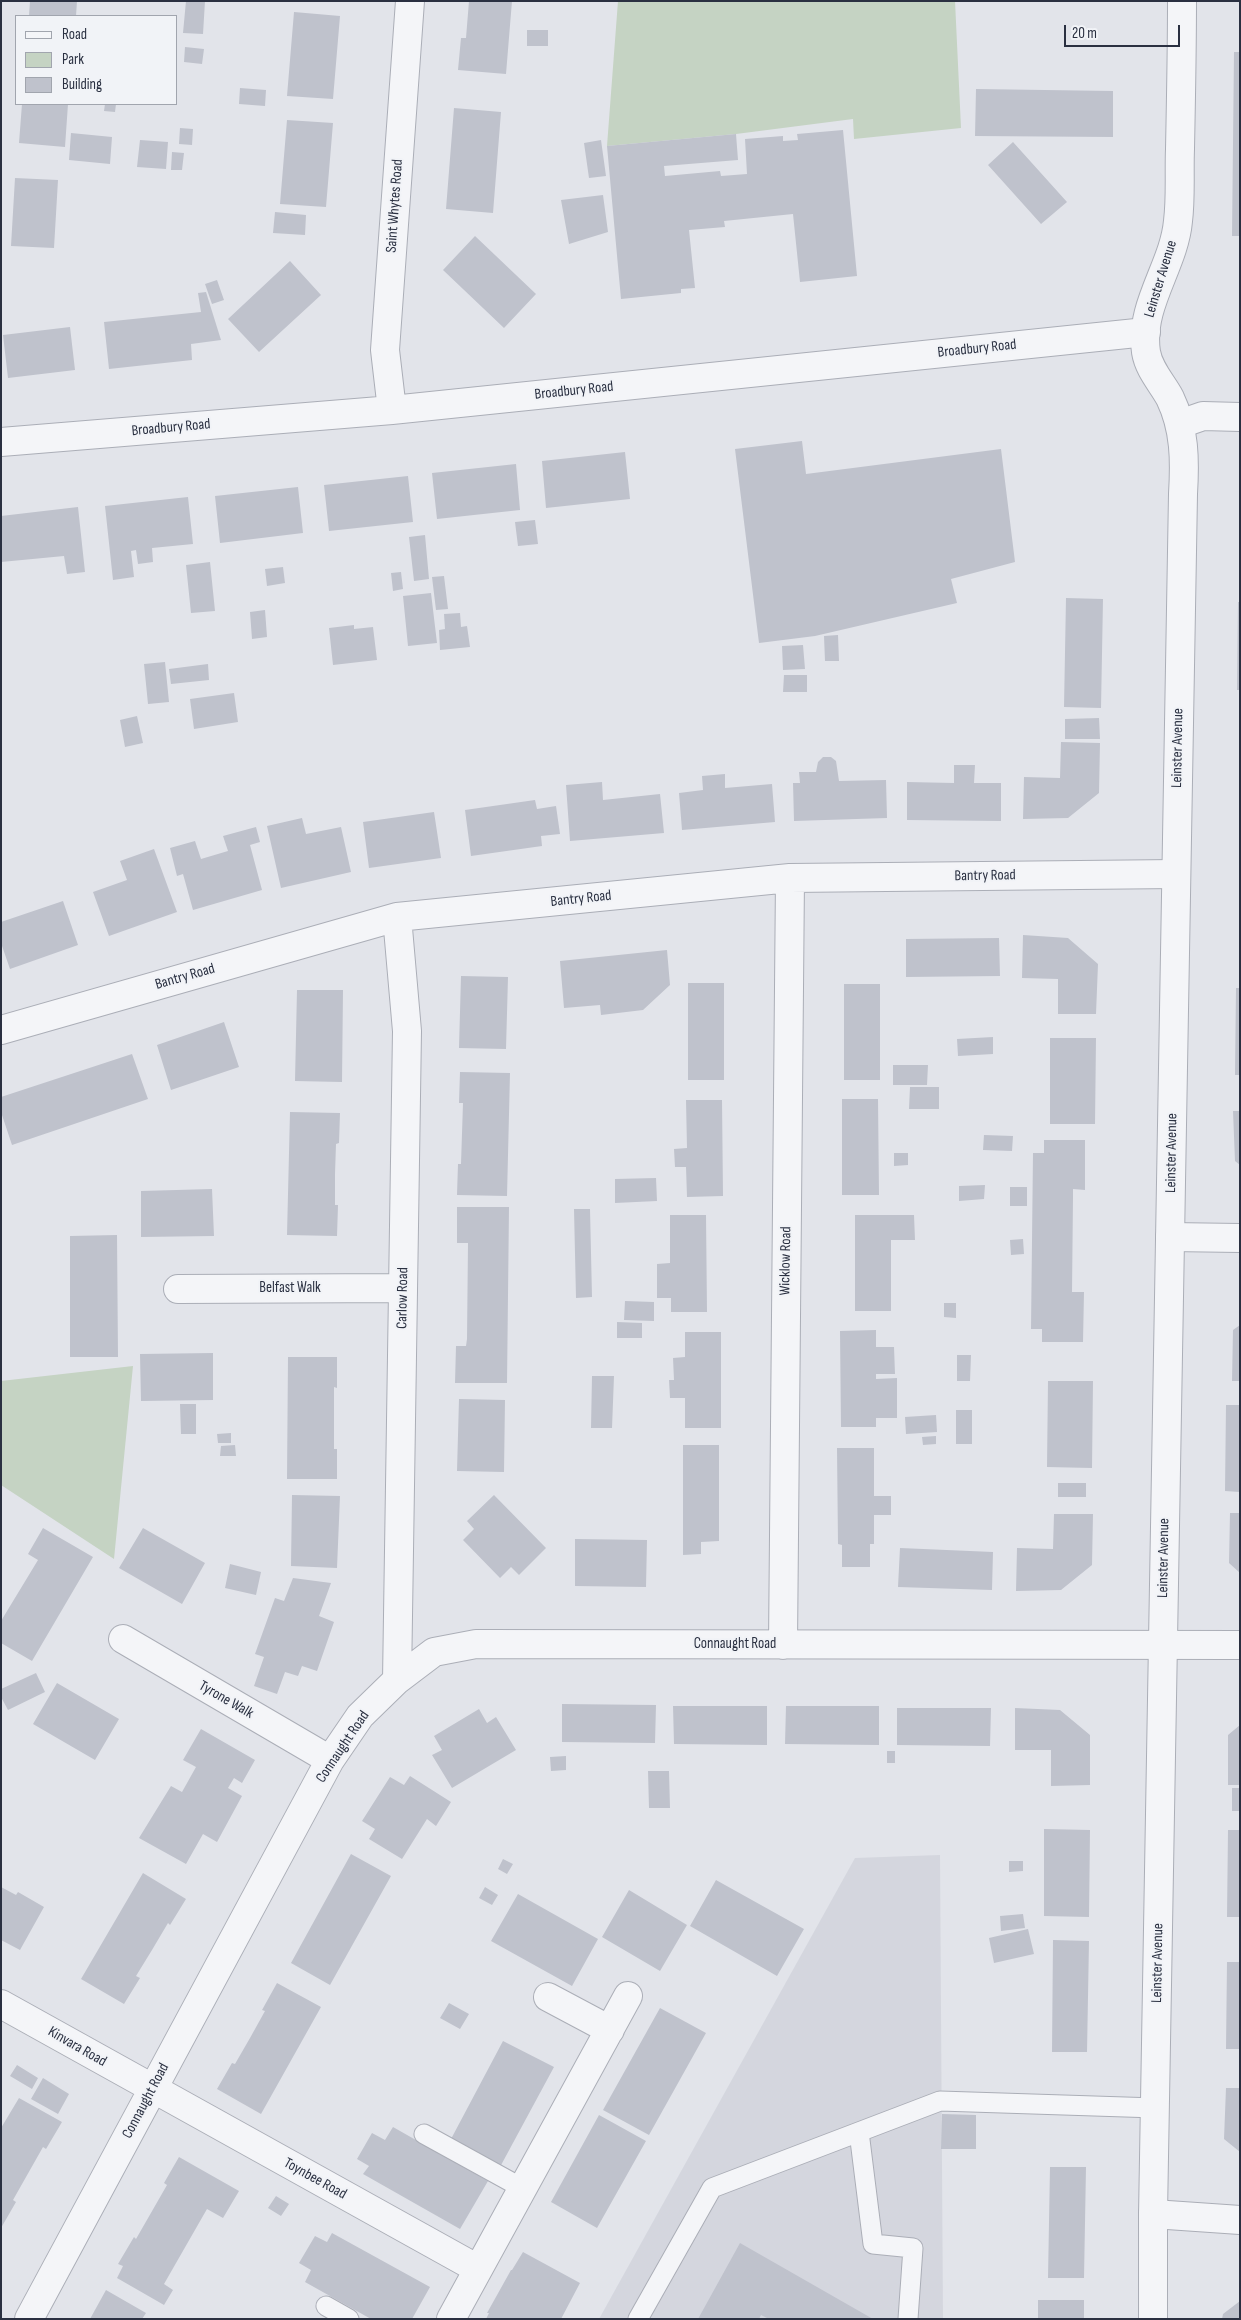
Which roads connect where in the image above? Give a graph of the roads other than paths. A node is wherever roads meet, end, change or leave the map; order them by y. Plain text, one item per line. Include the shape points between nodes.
1 (410, 1) edge
2 (1182, 1) edge
3 (1146, 332) junction
4 (392, 410) junction
5 (1240, 417) edge
6 (1180, 424) junction
7 (1, 442) edge
8 (1176, 874) junction
9 (790, 878) junction
10 (397, 917) junction
11 (1, 1030) edge
12 (1170, 1237) junction
13 (1240, 1238) edge
14 (178, 1288) dead end
15 (403, 1288) junction
16 (122, 1639) dead end
17 (783, 1644) junction
18 (1163, 1644) junction
19 (1240, 1645) edge
20 (397, 1680) junction
21 (330, 1760) junction
22 (628, 1996) dead end
23 (548, 1997) dead end
24 (1, 2004) edge
25 (610, 2030) junction
26 (152, 2090) junction
27 (1156, 2108) junction
28 (859, 2132) junction
29 (424, 2134) dead end
30 (522, 2188) junction
31 (1153, 2214) junction
32 (1240, 2220) edge
33 (478, 2269) junction
34 (326, 2306) dead end
35 (29, 2319) edge
36 (348, 2319) edge
37 (451, 2319) edge
38 (638, 2319) edge
39 (908, 2319) edge
40 (1153, 2319) edge

1 - 4 street, Saint Whytes Road via 385,350
2 - 3 street, Leinster Avenue via 1178,222 1168,263 1155,290
3 - 4 street, Broadbury Road
3 - 6 street, Leinster Avenue via 1146,352 1152,371 1170,398
4 - 7 street, Broadbury Road
5 - 6 street via 1203,416
6 - 8 street, Leinster Avenue via 1185,457
8 - 9 street, Bantry Road
8 - 12 street, Leinster Avenue
9 - 10 street, Bantry Road
9 - 17 street, Wicklow Road
10 - 11 street, Bantry Road
10 - 15 street, Carlow Road via 406,1031
12 - 13 street
12 - 18 street, Leinster Avenue
14 - 15 street, Belfast Walk
15 - 20 street, Carlow Road
16 - 21 street, Tyrone Walk
17 - 18 street, Connaught Road
17 - 20 street, Connaught Road via 476,1644 434,1652
18 - 19 street, Connaught Road
18 - 27 street, Leinster Avenue
20 - 21 street, Connaught Road via 360,1716
21 - 26 street, Connaught Road
22 - 25 street
23 - 25 street
24 - 26 street, Kinvara Road
25 - 30 street
26 - 33 street, Toynbee Road
26 - 35 street, Connaught Road
27 - 28 lane via 940,2101
27 - 31 street, Leinster Avenue
28 - 38 lane via 712,2188
28 - 39 lane via 874,2244 913,2248
29 - 30 lane
30 - 33 street
31 - 32 street
31 - 40 street, Leinster Avenue
33 - 37 street
34 - 36 lane

